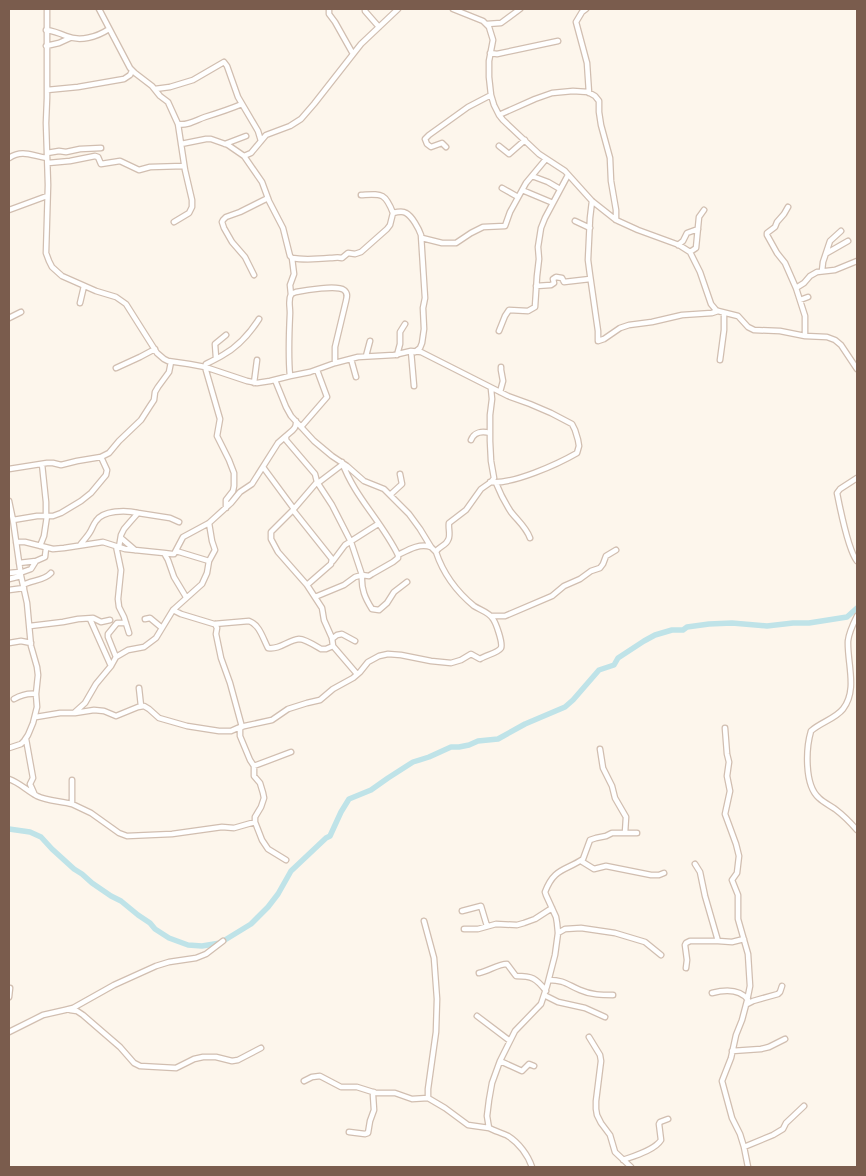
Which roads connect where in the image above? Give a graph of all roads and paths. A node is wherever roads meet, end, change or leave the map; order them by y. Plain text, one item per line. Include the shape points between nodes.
1 (46, 9) edge
2 (99, 9) edge
3 (329, 9) edge
4 (365, 9) edge
5 (398, 9) edge
6 (454, 9) edge
7 (520, 9) edge
8 (583, 9) edge
9 (487, 24) junction
10 (378, 28) junction
11 (109, 29) junction
12 (46, 30) junction
13 (70, 38) junction
14 (558, 41) dead end
15 (46, 46) junction
16 (490, 52) junction
17 (353, 54) junction
18 (132, 71) junction
19 (155, 89) junction
20 (47, 90) junction
21 (589, 93) junction
22 (491, 95) junction
23 (242, 104) junction
24 (499, 115) junction
25 (178, 124) junction
26 (246, 136) dead end
27 (261, 140) junction
28 (525, 140) junction
29 (181, 144) junction
30 (225, 144) junction
31 (499, 146) dead end
32 (446, 147) dead end
33 (102, 148) dead end
34 (244, 156) junction
35 (9, 158) edge
36 (48, 158) junction
37 (546, 159) junction
38 (184, 166) junction
39 (568, 174) junction
40 (532, 176) junction
41 (502, 188) dead end
42 (560, 189) junction
43 (522, 190) junction
44 (361, 195) dead end
45 (48, 196) junction
46 (518, 197) junction
47 (268, 198) junction
48 (592, 201) junction
49 (553, 203) junction
50 (788, 207) dead end
51 (9, 210) edge
52 (704, 210) dead end
53 (393, 213) junction
54 (616, 220) junction
55 (575, 221) dead end
56 (174, 222) dead end
57 (590, 228) junction
58 (698, 229) junction
59 (841, 232) dead end
60 (422, 238) junction
61 (848, 241) dead end
62 (678, 245) junction
63 (690, 252) junction
64 (827, 253) junction
65 (292, 258) junction
66 (857, 262) edge
67 (822, 271) junction
68 (254, 275) dead end
69 (590, 279) junction
70 (84, 286) junction
71 (536, 286) junction
72 (796, 288) junction
73 (291, 295) junction
74 (808, 298) dead end
75 (800, 300) junction
76 (80, 303) dead end
77 (718, 311) junction
78 (21, 312) dead end
79 (724, 313) junction
80 (9, 318) edge
81 (260, 319) dead end
82 (405, 324) dead end
83 (499, 330) dead end
84 (226, 335) dead end
85 (805, 336) junction
86 (370, 341) dead end
87 (155, 348) junction
88 (413, 352) junction
89 (397, 355) junction
90 (366, 356) junction
91 (216, 358) junction
92 (352, 358) junction
93 (257, 360) dead end
94 (720, 360) dead end
95 (171, 362) junction
96 (335, 363) junction
97 (206, 366) junction
98 (501, 367) dead end
99 (116, 368) dead end
100 (857, 369) edge
101 (317, 370) junction
102 (290, 376) junction
103 (356, 377) dead end
104 (275, 380) junction
105 (254, 383) junction
106 (414, 386) dead end
107 (490, 388) junction
108 (500, 392) junction
109 (296, 421) junction
110 (301, 427) junction
111 (490, 433) junction
112 (286, 436) junction
113 (472, 440) dead end
114 (101, 457) junction
115 (342, 463) junction
116 (42, 464) junction
117 (263, 467) junction
118 (9, 469) edge
119 (400, 474) dead end
120 (857, 478) edge
121 (318, 482) junction
122 (493, 483) junction
123 (390, 495) junction
124 (9, 501) edge
125 (226, 508) junction
126 (294, 510) junction
127 (138, 512) junction
128 (46, 516) junction
129 (13, 520) junction
130 (180, 522) dead end
131 (209, 523) junction
132 (378, 524) junction
133 (121, 538) junction
134 (530, 538) dead end
135 (16, 542) junction
136 (351, 542) junction
137 (80, 545) junction
138 (40, 546) junction
139 (118, 546) junction
140 (431, 547) junction
141 (46, 548) junction
142 (135, 550) junction
143 (616, 550) dead end
144 (436, 552) junction
145 (164, 553) junction
146 (174, 553) junction
147 (398, 554) junction
148 (168, 560) junction
149 (857, 560) edge
150 (36, 561) junction
151 (209, 561) junction
152 (332, 561) junction
153 (19, 563) junction
154 (51, 572) dead end
155 (9, 573) edge
156 (20, 574) junction
157 (362, 575) junction
158 (9, 579) edge
159 (408, 582) dead end
160 (307, 585) junction
161 (23, 586) junction
162 (9, 590) edge
163 (186, 597) junction
164 (315, 598) junction
165 (173, 610) junction
166 (491, 616) junction
167 (857, 616) edge
168 (90, 619) junction
169 (145, 619) dead end
170 (110, 620) dead end
171 (126, 623) junction
172 (215, 624) junction
173 (30, 626) junction
174 (162, 628) junction
175 (129, 633) dead end
176 (332, 640) junction
177 (355, 640) dead end
178 (9, 643) edge
179 (31, 643) junction
180 (333, 646) junction
181 (116, 657) junction
182 (111, 666) junction
183 (357, 674) junction
184 (139, 688) dead end
185 (36, 694) junction
186 (14, 699) dead end
187 (140, 706) junction
188 (74, 713) junction
189 (36, 717) junction
190 (241, 727) junction
191 (725, 728) dead end
192 (26, 739) junction
193 (9, 748) edge
194 (600, 750) dead end
195 (291, 752) dead end
196 (254, 766) junction
197 (9, 779) edge
198 (72, 780) dead end
199 (34, 794) junction
200 (72, 804) junction
201 (255, 822) junction
202 (857, 830) edge
203 (624, 833) junction
204 (637, 833) dead end
205 (286, 860) dead end
206 (581, 861) junction
207 (695, 864) dead end
208 (664, 873) dead end
209 (552, 908) junction
210 (462, 911) dead end
211 (424, 921) dead end
212 (487, 926) junction
213 (464, 929) dead end
214 (558, 933) junction
215 (744, 939) junction
216 (224, 941) dead end
217 (718, 941) junction
218 (662, 955) dead end
219 (686, 968) dead end
220 (479, 973) dead end
221 (549, 980) junction
222 (782, 986) dead end
223 (10, 988) edge
224 (545, 993) junction
225 (712, 993) dead end
226 (613, 995) dead end
227 (9, 997) edge
228 (747, 1002) junction
229 (65, 1010) junction
230 (477, 1016) dead end
231 (605, 1017) dead end
232 (9, 1032) edge
233 (589, 1037) dead end
234 (785, 1039) dead end
235 (510, 1041) junction
236 (261, 1048) dead end
237 (732, 1050) junction
238 (500, 1061) junction
239 (534, 1066) dead end
240 (304, 1081) dead end
241 (374, 1092) junction
242 (428, 1098) junction
243 (804, 1106) dead end
244 (668, 1119) dead end
245 (489, 1128) junction
246 (350, 1132) dead end
247 (744, 1147) junction
248 (623, 1160) junction
249 (532, 1167) edge
250 (631, 1167) edge
251 (748, 1167) edge

1 - 12 street
2 - 11 street
3 - 17 street
4 - 10 street
5 - 10 street
6 - 9 street
7 - 9 street via 501,23
8 - 21 street via 576,22 587,63
9 - 16 street via 493,40
10 - 17 street
11 - 13 street via 87,38
11 - 18 street
12 - 13 street
12 - 15 street
13 - 15 street
14 - 16 street via 497,54
15 - 20 street
16 - 22 street
17 - 27 street via 300,119
18 - 19 street
18 - 20 street via 124,79
19 - 23 street via 193,80 224,62
19 - 25 street via 168,102
20 - 36 street
21 - 24 street via 552,93
21 - 54 street via 599,101 610,158
22 - 24 street
22 - 32 street via 463,110 425,139 431,147 442,143
23 - 25 street
23 - 27 street
24 - 28 street
25 - 29 street
26 - 30 street
27 - 34 street via 251,154
28 - 31 street via 509,154
28 - 37 street
29 - 30 street via 206,138
29 - 38 street
30 - 34 street
33 - 36 street via 59,151
34 - 47 street via 262,182
35 - 36 street via 23,153
36 - 38 street via 70,161 95,156 100,164 121,161 137,170
36 - 45 street
37 - 39 street
37 - 40 street
38 - 56 street via 192,207 189,213
39 - 42 street
39 - 48 street
40 - 42 street
40 - 43 street
41 - 46 street
42 - 49 street
43 - 46 street
43 - 49 street
44 - 53 street via 383,195
45 - 51 street
45 - 70 street via 46,253 59,274
46 - 60 street via 505,226 483,227 454,243
47 - 65 street via 283,228
47 - 68 street via 222,222
48 - 54 street
48 - 57 street
49 - 71 street via 539,238
50 - 72 street via 767,235
52 - 58 street via 699,217
53 - 60 street via 407,214
53 - 65 street via 388,228 360,253 342,258
54 - 62 street
55 - 57 street
57 - 69 street
58 - 62 street via 687,233
58 - 63 street via 696,248
59 - 64 street via 830,241
60 - 88 street via 424,329 422,345
61 - 64 street
62 - 63 street
63 - 77 street via 711,304
64 - 67 street
65 - 73 street
66 - 67 street
67 - 72 street
69 - 71 street via 564,282 556,277 551,285
69 - 77 street via 598,341 629,325
70 - 76 street
70 - 87 street via 122,301
71 - 83 street via 535,308 509,310
72 - 75 street
73 - 96 street via 324,288 346,292
73 - 102 street
74 - 75 street
75 - 85 street via 805,316
77 - 79 street
78 - 80 street
79 - 85 street via 738,316 754,330
79 - 94 street
81 - 91 street via 241,342
82 - 89 street via 400,332
84 - 91 street via 216,343
85 - 100 street via 836,340
86 - 90 street
87 - 95 street
87 - 99 street
88 - 89 street
88 - 106 street
88 - 107 street via 425,354
89 - 90 street
90 - 92 street
91 - 97 street
92 - 96 street
92 - 103 street
93 - 105 street
95 - 97 street
95 - 114 street via 169,372 141,420 111,452
96 - 101 street
97 - 105 street
97 - 125 street via 220,419 217,436 234,472 233,491 226,500
98 - 108 street via 503,381
101 - 102 street
101 - 110 street via 327,397
102 - 104 street
104 - 105 street
104 - 109 street via 286,407
107 - 108 street
107 - 111 street
108 - 122 street via 572,424 579,446 577,453 551,466
109 - 110 street
109 - 112 street via 294,430
110 - 115 street
111 - 113 street via 478,433
111 - 122 street
112 - 117 street
112 - 121 street via 287,442 315,474
114 - 116 street via 60,466
114 - 128 street via 107,472 91,493 61,513
115 - 121 street
115 - 123 street via 364,481
115 - 132 street
116 - 118 street
116 - 128 street
117 - 125 street via 253,482
117 - 126 street
119 - 123 street via 402,484
120 - 149 street via 838,493 845,530
121 - 126 street
121 - 136 street
122 - 134 street
122 - 144 street via 481,489 466,510 449,523 448,540
123 - 140 street via 412,518
124 - 129 street
125 - 131 street
126 - 152 street
126 - 160 street via 274,528 271,539
127 - 130 street
127 - 133 street
127 - 137 street via 119,511 99,518
128 - 129 street
128 - 138 street
129 - 135 street
131 - 146 street via 185,536
131 - 151 street via 215,550
132 - 136 street
132 - 147 street
133 - 139 street
133 - 142 street
135 - 138 street
135 - 153 street
136 - 152 street
136 - 157 street
137 - 139 street via 103,542
137 - 141 street
138 - 141 street
139 - 142 street
139 - 171 street via 121,570 118,599
140 - 144 street
140 - 147 street via 422,545
141 - 150 street via 45,557
142 - 145 street
143 - 166 street via 606,556 600,568 564,586 552,596 502,617
144 - 166 street via 456,588
145 - 146 street
145 - 148 street
146 - 148 street
146 - 151 street
147 - 157 street via 393,562 369,576
148 - 163 street
150 - 153 street
150 - 156 street via 32,569
151 - 163 street via 202,584
152 - 160 street
153 - 156 street
154 - 161 street
155 - 156 street
156 - 158 street
156 - 161 street
157 - 159 street via 363,594 375,610 382,608 394,592
157 - 164 street
160 - 164 street
161 - 162 street
161 - 173 street
163 - 165 street
164 - 176 street via 322,608
165 - 172 street
165 - 174 street
166 - 183 street via 501,648 480,659 471,654 451,663 384,655 372,659
167 - 202 street via 848,640 851,687 848,699 844,708 811,730 808,753 808,774 814,792
168 - 170 street
168 - 173 street
168 - 182 street
169 - 174 street via 150,618
171 - 175 street
171 - 181 street via 117,623 108,634
172 - 180 street via 252,622 270,649 298,639 321,650
172 - 190 street via 221,658
173 - 179 street
174 - 181 street via 148,645
176 - 177 street via 342,634
176 - 180 street
178 - 179 street
179 - 185 street via 37,667
180 - 183 street
181 - 182 street
182 - 188 street
183 - 190 street via 320,700 288,709 272,720
184 - 187 street
185 - 186 street
185 - 189 street
187 - 188 street via 116,716 100,710
187 - 190 street via 158,718 187,726 228,731
188 - 189 street
189 - 192 street
190 - 196 street via 242,740
191 - 215 street via 730,791 725,814 739,856 737,873 732,880 738,895 738,919
192 - 193 street
192 - 199 street via 33,778 30,784
194 - 203 street via 614,794 626,817
195 - 196 street
196 - 201 street via 254,776 264,798
197 - 199 street
198 - 200 street
199 - 200 street
200 - 201 street via 127,836 234,828
201 - 205 street via 268,850
203 - 204 street
203 - 206 street via 590,840
206 - 208 street via 594,869 606,866 659,875
206 - 209 street via 559,871 552,879 546,892
207 - 217 street via 700,872
209 - 212 street via 524,924
209 - 214 street
210 - 212 street via 481,906
211 - 242 street via 434,958 437,999
212 - 213 street
214 - 218 street via 581,928 615,933 645,942
214 - 221 street
215 - 217 street
215 - 228 street via 749,958
216 - 229 street via 206,954 156,966
217 - 219 street via 686,943
220 - 224 street via 507,964 516,976 534,979
221 - 224 street
221 - 226 street via 562,981 597,995
222 - 228 street via 778,994
223 - 227 street
224 - 231 street via 558,1002
224 - 235 street via 539,1008 519,1026
225 - 228 street via 735,992 744,996
228 - 237 street
229 - 232 street via 43,1015
229 - 236 street via 83,1015 140,1066 176,1068 194,1059 209,1057 232,1061
230 - 235 street
233 - 248 street via 602,1060 597,1115 610,1134 615,1152
234 - 237 street via 760,1049
235 - 238 street
237 - 247 street via 722,1081
238 - 239 street via 522,1071 529,1064
238 - 245 street via 489,1100
240 - 241 street via 320,1076 341,1087
241 - 242 street via 395,1092 412,1099
241 - 246 street via 374,1110 368,1133
242 - 245 street via 468,1126
243 - 247 street via 783,1129
244 - 248 street via 659,1124 660,1142
245 - 249 street via 512,1139 525,1152
247 - 251 street
248 - 250 street

